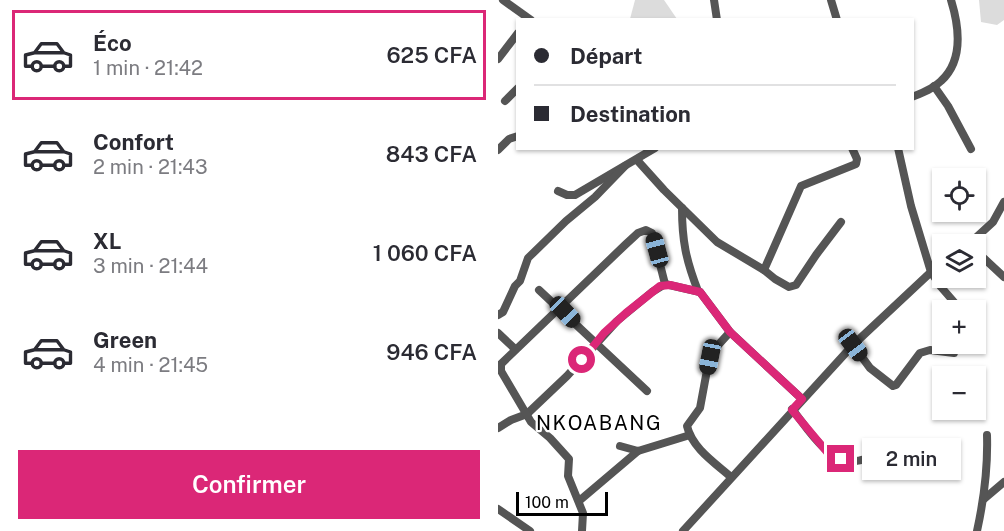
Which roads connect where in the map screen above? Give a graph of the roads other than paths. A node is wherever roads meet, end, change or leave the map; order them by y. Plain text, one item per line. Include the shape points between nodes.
1 (503, 0) edge
2 (714, 0) edge
3 (831, 0) edge
4 (951, 0) edge
5 (528, 18) edge
6 (717, 18) edge
7 (836, 18) edge
8 (516, 36) edge
9 (498, 59) edge
10 (934, 86) junction
11 (516, 90) edge
12 (914, 97) edge
13 (505, 101) dead end
14 (516, 137) edge
15 (971, 149) dead end
16 (498, 150) edge
17 (652, 150) edge
18 (853, 150) edge
19 (898, 150) edge
20 (637, 160) junction
21 (625, 166) junction
22 (558, 191) dead end
23 (1003, 207) edge
24 (682, 208) junction
25 (841, 222) dead end
26 (980, 234) edge
27 (986, 260) edge
28 (764, 270) junction
29 (931, 272) junction
30 (1004, 277) edge
31 (666, 284) junction
32 (539, 291) dead end
33 (698, 291) junction
34 (952, 300) edge
35 (559, 307) junction
36 (498, 315) edge
37 (730, 332) junction
38 (498, 333) edge
39 (595, 344) junction
40 (853, 345) junction
41 (515, 349) junction
42 (932, 350) edge
43 (648, 391) dead end
44 (802, 399) junction
45 (792, 410) junction
46 (527, 414) junction
47 (498, 428) edge
48 (690, 435) junction
49 (987, 435) dead end
50 (901, 445) dead end
51 (620, 446) dead end
52 (638, 451) junction
53 (731, 477) junction
54 (1004, 482) edge
55 (984, 499) junction
56 (579, 501) junction
57 (498, 508) edge
58 (530, 531) edge
59 (582, 531) edge
60 (683, 531) edge
61 (977, 531) edge

1 - 5 street
2 - 6 street
3 - 7 street
4 - 10 street via 957,19 955,61
8 - 9 street
10 - 12 street
10 - 15 street
11 - 13 street
14 - 16 street
17 - 20 street
18 - 28 street via 856,164 801,186
19 - 29 street
20 - 21 street
20 - 24 street
21 - 22 street via 575,195
21 - 36 street via 528,258 520,280
23 - 26 street
24 - 28 street via 726,249
24 - 33 street via 686,261
25 - 28 street via 796,285 783,285
27 - 30 street
29 - 34 street
29 - 40 street
31 - 33 street
31 - 35 street via 652,233 646,230 638,233
31 - 39 street via 630,310
32 - 35 street
33 - 37 street
35 - 39 street
35 - 41 street
37 - 44 street
37 - 48 street via 710,354 700,408 687,424
38 - 41 street
39 - 43 street
39 - 46 street
40 - 42 street via 870,368 893,386 920,353
40 - 44 street
41 - 46 street via 500,367
44 - 45 street
45 - 50 street via 827,452 841,459 860,460
45 - 53 street
46 - 47 street
46 - 56 street via 569,459 568,476
48 - 52 street
48 - 53 street
49 - 55 street
51 - 52 street
52 - 56 street
53 - 60 street
54 - 55 street
55 - 61 street
56 - 59 street
57 - 58 street

